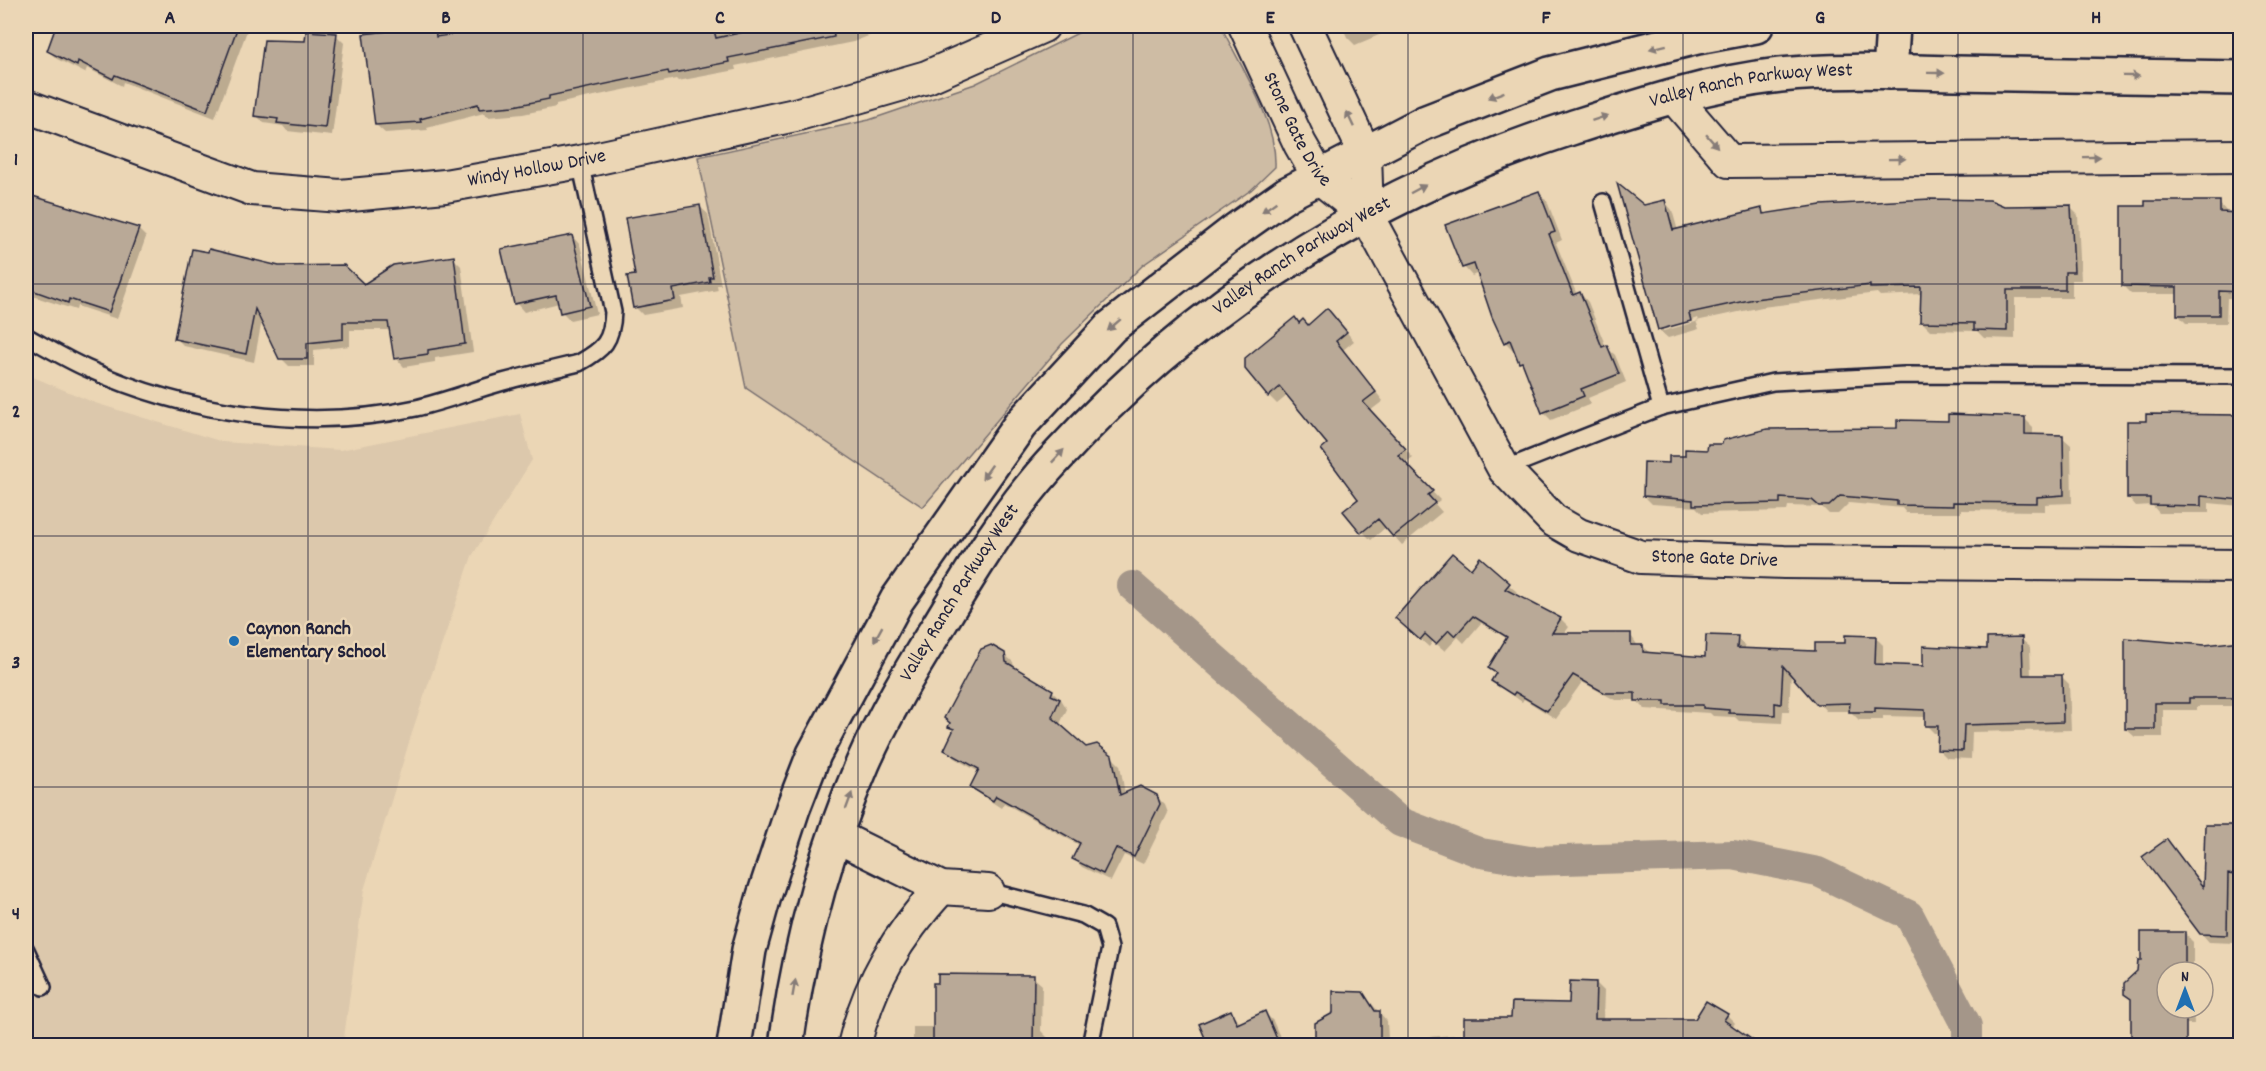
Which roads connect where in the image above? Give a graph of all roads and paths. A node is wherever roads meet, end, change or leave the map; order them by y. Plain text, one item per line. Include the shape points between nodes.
1 (1043, 26) edge
2 (1245, 26) edge
3 (1305, 26) edge
4 (1756, 26) edge
5 (1893, 26) edge
6 (1890, 72) junction
7 (2241, 78) edge
8 (1674, 97) junction
9 (26, 106) edge
10 (1365, 153) junction
11 (2241, 156) edge
12 (580, 162) junction
13 (1319, 177) junction
14 (1603, 202) dead end
15 (1367, 216) junction
16 (26, 336) edge
17 (2241, 376) edge
18 (1661, 407) junction
19 (1504, 469) junction
20 (2241, 566) edge
21 (836, 836) junction
22 (941, 888) junction
23 (988, 891) joint
24 (26, 950) edge
25 (43, 987) dead end
26 (734, 1046) edge
27 (786, 1046) edge
28 (854, 1046) edge
29 (1090, 1046) edge

1 - 12 street, Windy Hollow Drive via 916,80 795,115
2 - 13 street, Stone Gate Drive
10 -> 3 street, Stone Gate Drive
4 -> 10 main road via 1550,74 1424,123
5 - 6 main road
6 -> 7 main road, Valley Ranch Parkway West
6 - 8 main road, Valley Ranch Parkway West via 1779,75
8 -> 11 street via 1729,161
15 -> 8 main road, Valley Ranch Parkway West via 1500,151
9 - 12 street, Windy Hollow Drive via 252,189 340,196 446,186
10 - 13 main road
10 - 15 street, Stone Gate Drive
12 - 16 lane via 613,312 612,333 596,354 579,363 414,408 303,418 252,415 202,406 87,368
13 - 15 street, Stone Gate Drive
13 -> 26 main road via 1236,230 1111,327 1020,425 897,600 814,754 793,808 749,950
14 - 18 lane
15 - 19 street, Stone Gate Drive
21 -> 15 main road, Valley Ranch Parkway West via 863,764 899,690 986,547 1055,459 1188,330 1293,256
17 - 18 lane via 1904,375 1773,382
18 - 19 lane
19 - 20 street, Stone Gate Drive via 1553,520 1579,535 1641,557
21 - 22 street
27 -> 21 main road, Valley Ranch Parkway West via 809,916
22 - 23 street
22 - 28 street via 911,921 889,954 869,997
23 - 29 lane via 1083,915 1104,927 1110,948
24 - 25 lane

